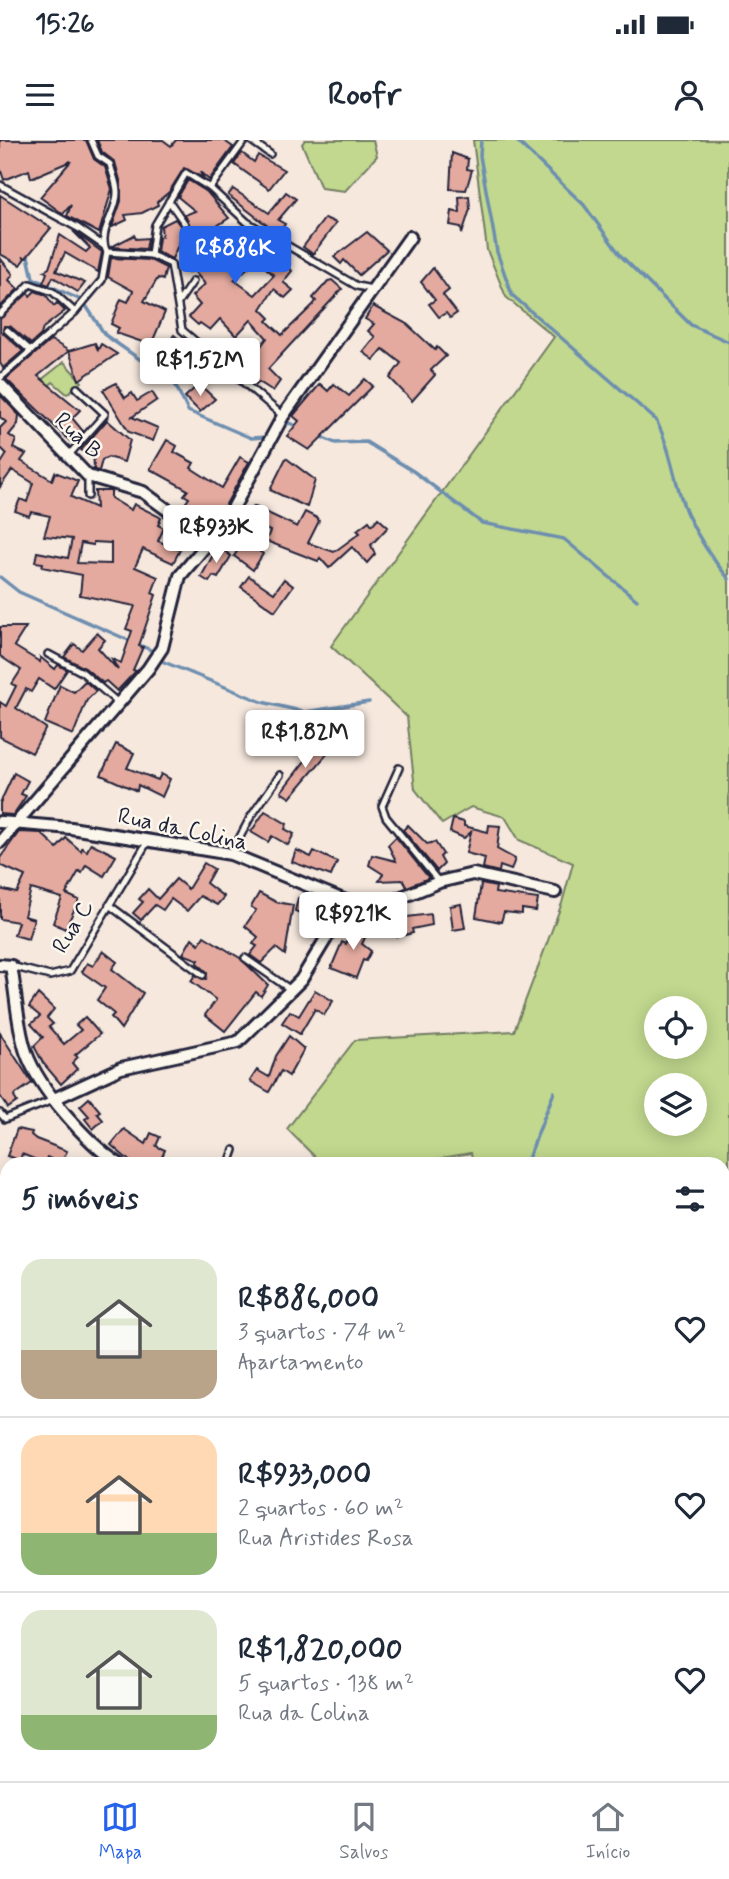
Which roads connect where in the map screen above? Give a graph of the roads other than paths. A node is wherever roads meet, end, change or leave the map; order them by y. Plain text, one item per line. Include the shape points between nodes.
1 (91, 140) edge
2 (248, 140) edge
3 (270, 154) dead end
4 (0, 185) edge
5 (210, 188) junction
6 (169, 201) junction
7 (185, 224) dead end
8 (410, 237) dead end
9 (105, 249) junction
10 (151, 255) junction
11 (192, 281) dead end
12 (375, 290) junction
13 (178, 303) junction
14 (75, 312) junction
15 (0, 314) edge
16 (7, 330) dead end
17 (31, 351) junction
18 (0, 378) edge
19 (0, 384) edge
20 (77, 388) dead end
21 (283, 416) junction
22 (68, 456) junction
23 (88, 476) junction
24 (88, 496) dead end
25 (211, 541) junction
26 (48, 654) dead end
27 (117, 702) junction
28 (399, 768) dead end
29 (280, 775) dead end
30 (0, 822) edge
31 (14, 824) junction
32 (148, 841) junction
33 (0, 842) edge
34 (231, 854) junction
35 (439, 882) junction
36 (555, 891) dead end
37 (348, 902) junction
38 (109, 905) junction
39 (244, 958) dead end
40 (5, 966) edge
41 (203, 975) dead end
42 (291, 990) junction
43 (54, 1099) junction
44 (0, 1113) edge
45 (234, 1150) dead end
46 (109, 1157) edge
47 (232, 1157) edge

1 - 9 lane via 98,156 110,164 118,193
2 - 3 lane
2 - 5 lane
4 - 9 lane via 78,228
5 - 6 lane via 186,173
5 - 12 lane via 247,222 356,286
6 - 7 lane
6 - 10 lane via 155,225
8 - 12 street
9 - 10 lane
9 - 14 lane via 102,280
10 - 13 lane via 171,264
11 - 13 lane
12 - 21 street
13 - 21 lane via 182,330
14 - 15 lane via 53,292 30,284
14 - 17 lane
16 - 17 lane
17 - 18 lane
19 - 22 street, Rua B
20 - 22 lane via 105,414
21 - 25 street via 246,488
22 - 23 street, Rua B
23 - 24 lane
23 - 25 street, Rua B via 143,492
25 - 27 street via 180,576 162,648
26 - 27 lane via 82,672
27 - 31 street
28 - 35 lane via 382,806
29 - 34 lane
30 - 31 street, Rua da Colina
31 - 32 street, Rua da Colina
31 - 33 street
32 - 34 street, Rua da Colina
32 - 38 lane, Rua C
34 - 37 street, Rua da Colina
35 - 36 street, Rua da Colina via 473,873
35 - 37 street, Rua da Colina via 390,902
37 - 42 street
38 - 40 lane, Rua C via 70,971 50,976
38 - 41 lane
39 - 42 lane
40 - 43 street via 26,1052
42 - 43 street via 237,1042 121,1068
43 - 44 lane via 5,1119
43 - 46 street
45 - 47 lane

